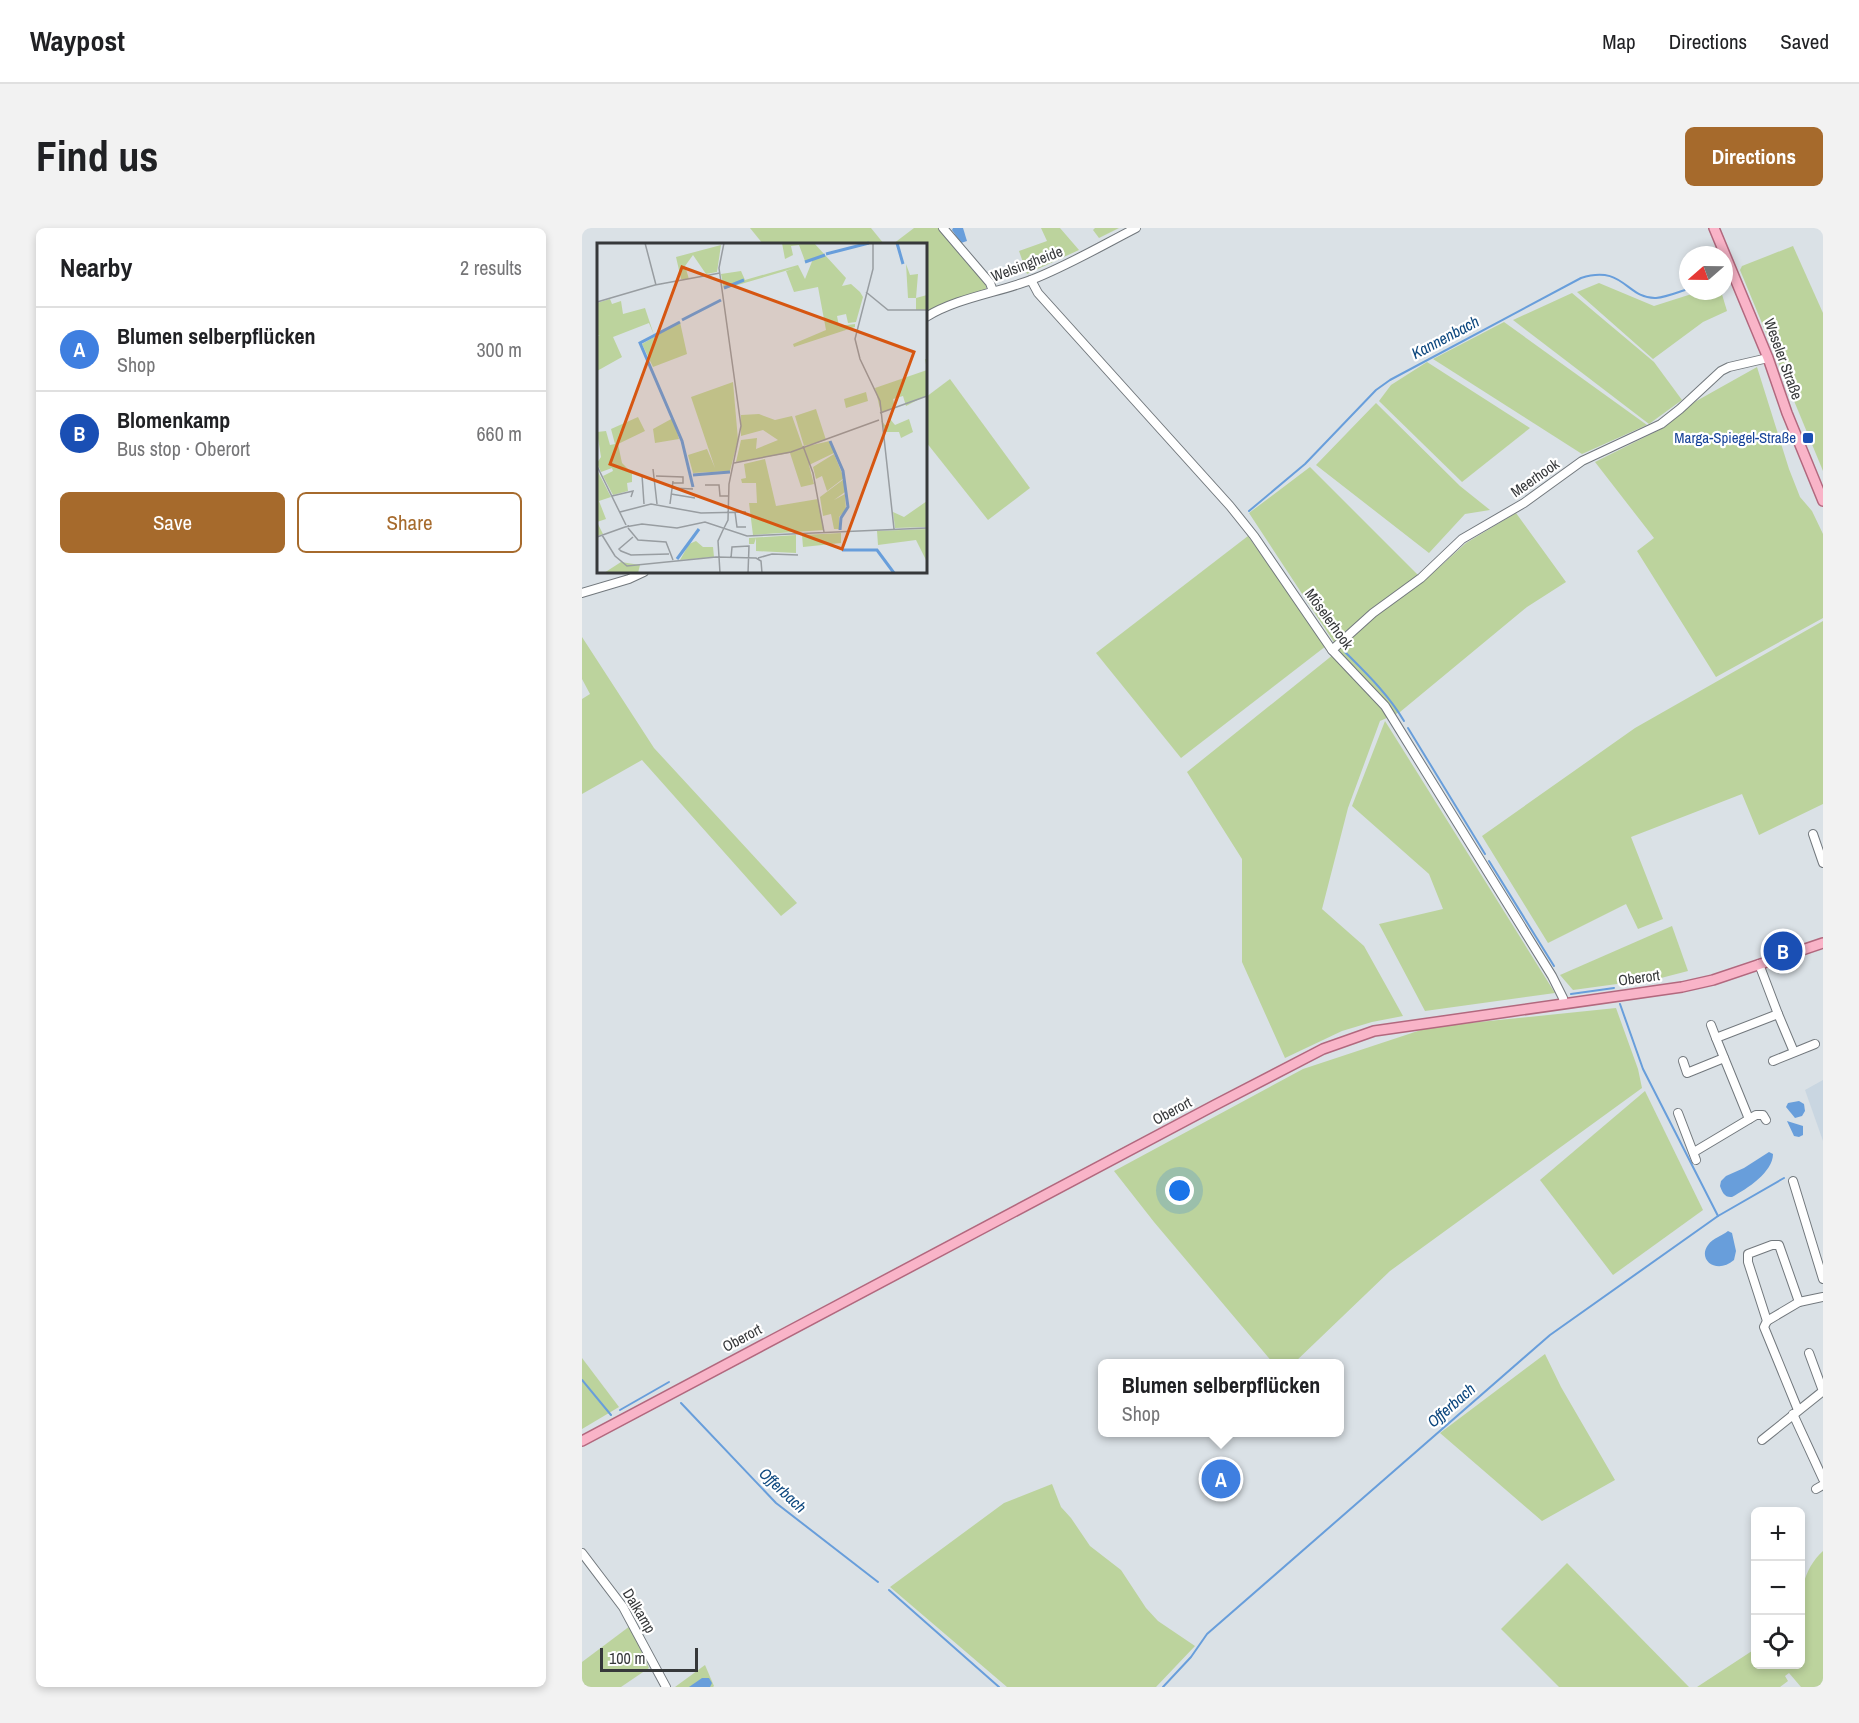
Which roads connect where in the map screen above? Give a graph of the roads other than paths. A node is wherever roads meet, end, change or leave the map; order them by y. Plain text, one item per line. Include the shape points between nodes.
1 (943, 228) edge
2 (1136, 228) edge
3 (1714, 228) edge
4 (1030, 280) junction
5 (993, 291) junction
6 (927, 317) edge
7 (1768, 358) junction
8 (1823, 501) edge
9 (642, 573) edge
10 (582, 593) edge
11 (1332, 650) junction
12 (1813, 834) dead end
13 (1823, 863) edge
14 (1823, 943) edge
15 (1759, 964) junction
16 (1564, 1004) junction
17 (1778, 1014) junction
18 (1711, 1025) dead end
19 (1716, 1038) junction
20 (1815, 1044) dead end
21 (1794, 1052) junction
22 (1724, 1058) junction
23 (1683, 1061) dead end
24 (1773, 1061) dead end
25 (1678, 1113) dead end
26 (1749, 1119) junction
27 (1766, 1120) dead end
28 (1793, 1181) dead end
29 (1823, 1278) edge
30 (1823, 1297) edge
31 (1799, 1302) junction
32 (1767, 1321) junction
33 (1809, 1353) dead end
34 (1823, 1391) edge
35 (1795, 1412) junction
36 (1762, 1440) dead end
37 (582, 1441) edge
38 (1823, 1479) edge
39 (582, 1553) edge
40 (666, 1687) edge

1 - 5 street
2 - 4 street, Welsingheide
3 - 7 main road, Weseler Straße
4 - 5 street, Welsingheide
4 - 11 street, Möselerhook via 1254,536
5 - 6 street, Welsingheide
7 - 8 main road, Weseler Straße
7 - 11 street, Meerhook via 1721,371 1661,424 1582,461 1524,503 1462,539 1421,578
9 - 10 street
11 - 16 street, Möselerhook via 1386,706 1552,976
12 - 13 street
14 - 15 main road, Oberort
15 - 16 main road, Oberort via 1682,987
15 - 17 street
16 - 37 main road, Oberort via 1395,1027 1323,1049
17 - 19 street
17 - 21 street
18 - 19 street
19 - 22 street
20 - 21 street
21 - 24 street
22 - 23 street via 1687,1073
22 - 26 street
25 - 26 street via 1695,1156
26 - 27 street via 1760,1114
28 - 29 street
30 - 31 street
31 - 32 street
31 - 32 street via 1779,1245 1750,1253 1748,1262
32 - 35 street via 1764,1328
33 - 34 street
34 - 35 street
35 - 36 street
35 - 38 street
39 - 40 street, Dalkamp via 623,1607

